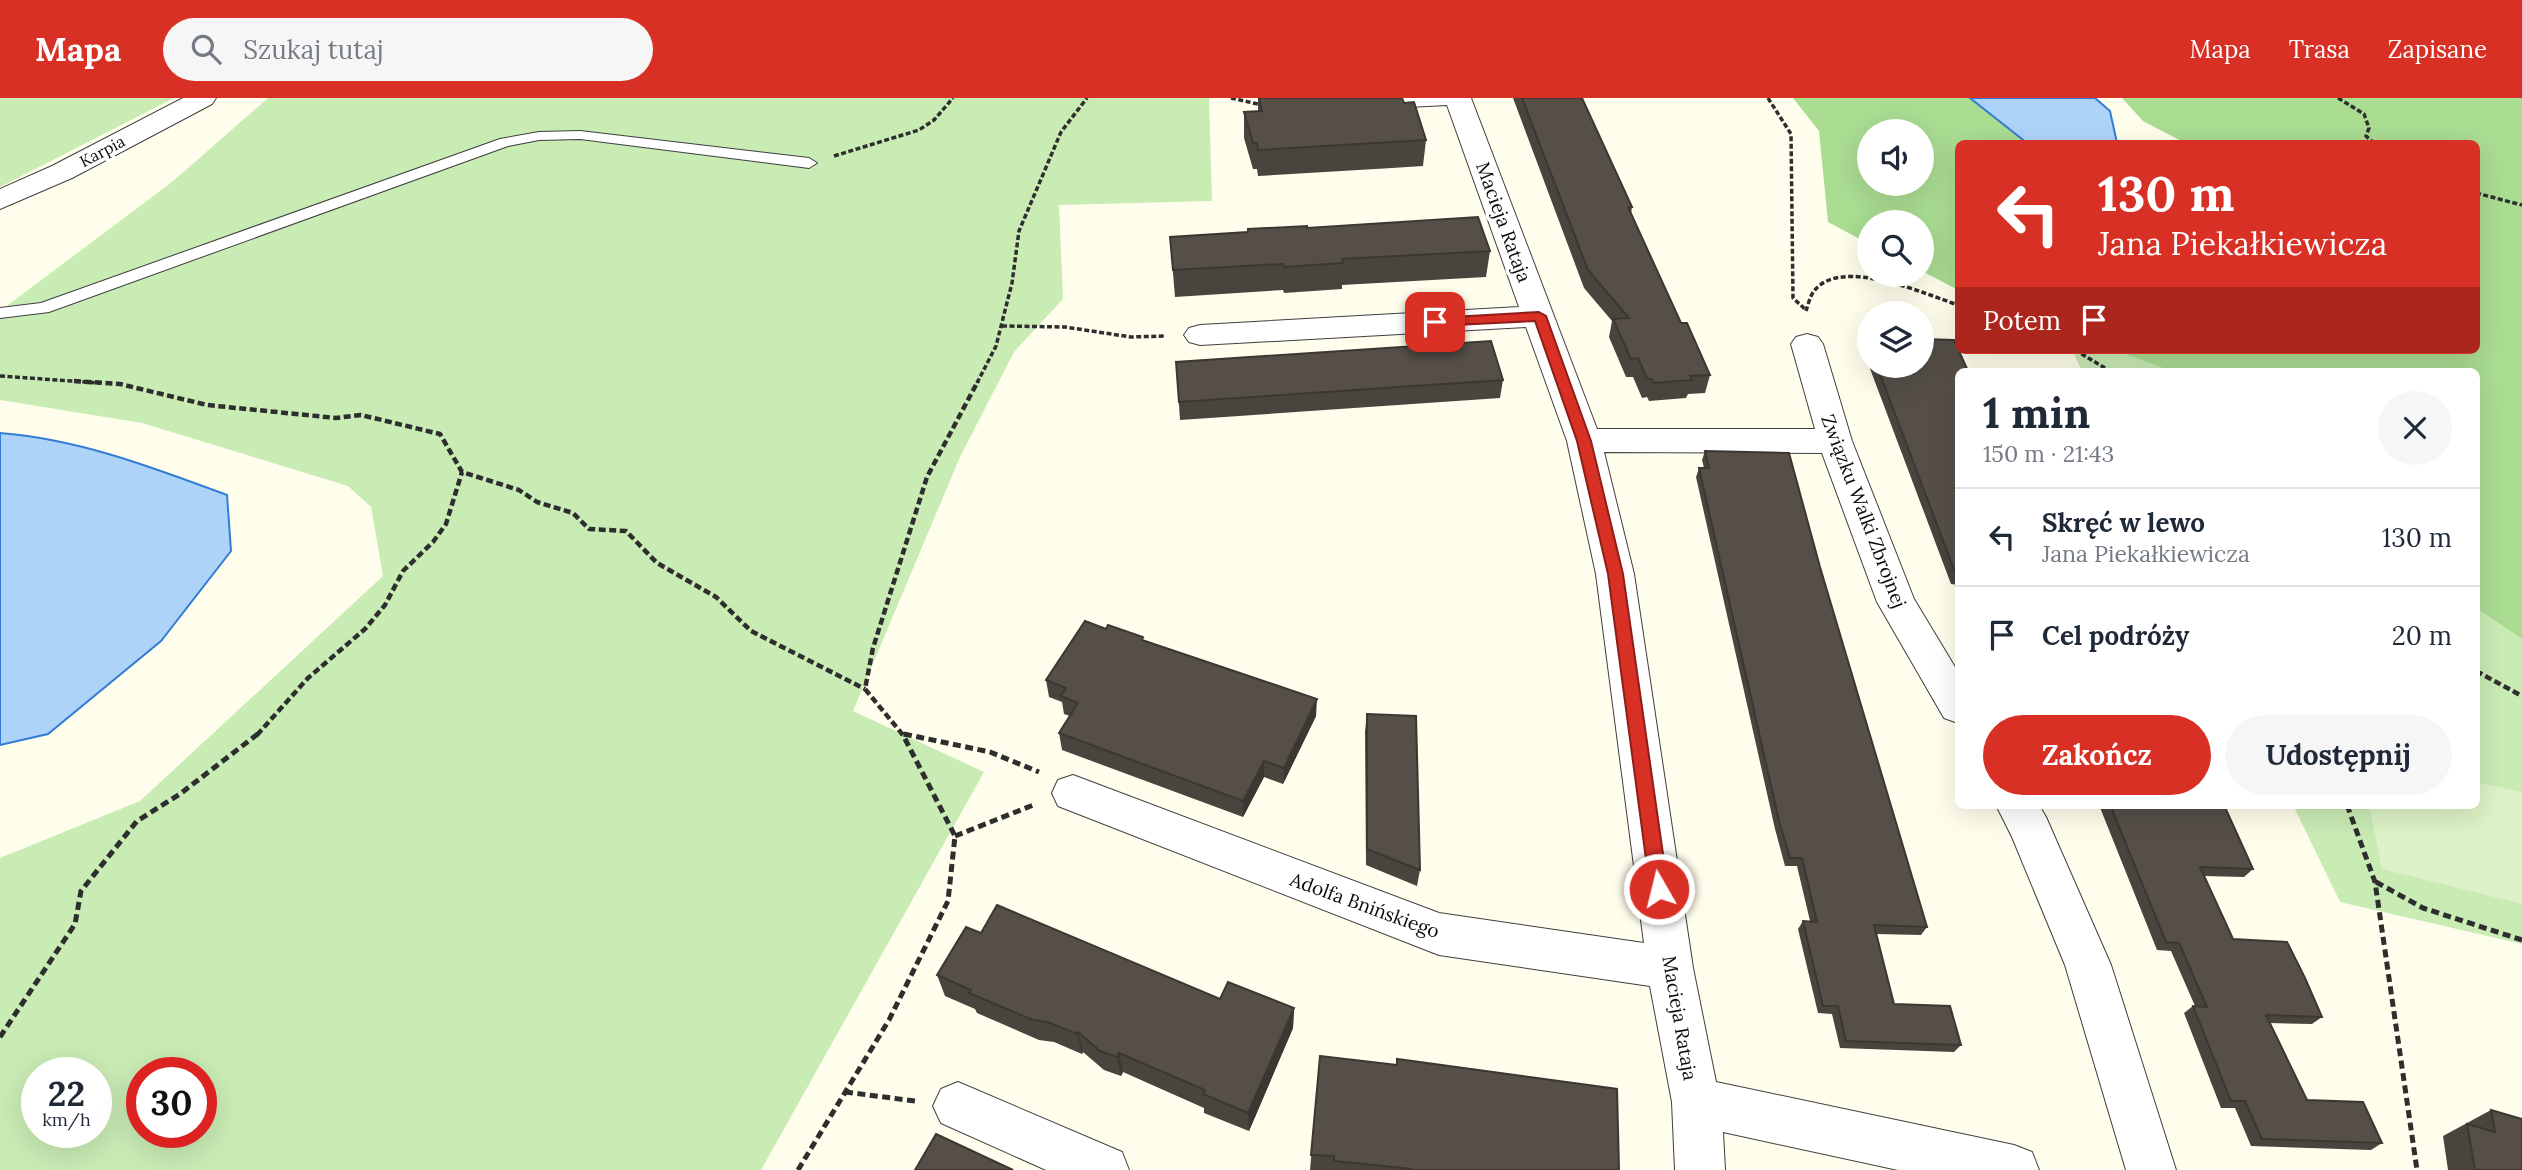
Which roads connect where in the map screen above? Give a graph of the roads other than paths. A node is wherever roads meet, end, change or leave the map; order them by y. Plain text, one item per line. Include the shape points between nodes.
1 (203, 98) edge
2 (1445, 98) edge
3 (1458, 98) edge
4 (1330, 102) edge
5 (810, 163) road end
6 (0, 200) edge
7 (0, 313) edge
8 (1539, 316) junction
9 (1807, 327) road end
10 (1200, 335) road end
11 (1584, 441) junction
12 (1835, 441) junction
13 (1955, 702) edge
14 (1073, 793) road end
15 (2019, 809) edge
16 (1670, 968) junction
17 (1696, 1102) junction
18 (958, 1106) road end
19 (1104, 1170) edge
20 (1700, 1170) edge
21 (2014, 1170) edge
22 (2151, 1170) edge

1 - 6 street, Karpia
2 - 4 street
3 - 8 street, Macieja Rataja
5 - 7 lane via 580,135 505,142 43,308
8 - 10 street
8 - 11 street, Macieja Rataja
9 - 12 street, Związku Walki Zbrojnej
11 - 12 street
11 - 16 street, Macieja Rataja via 1615,574
12 - 13 street, Związku Walki Zbrojnej via 1896,602
14 - 16 street, Adolfa Bnińskiego via 1439,934
15 - 22 street via 2088,965
16 - 17 street, Macieja Rataja
17 - 20 street, Macieja Rataja
17 - 21 street
18 - 19 street

